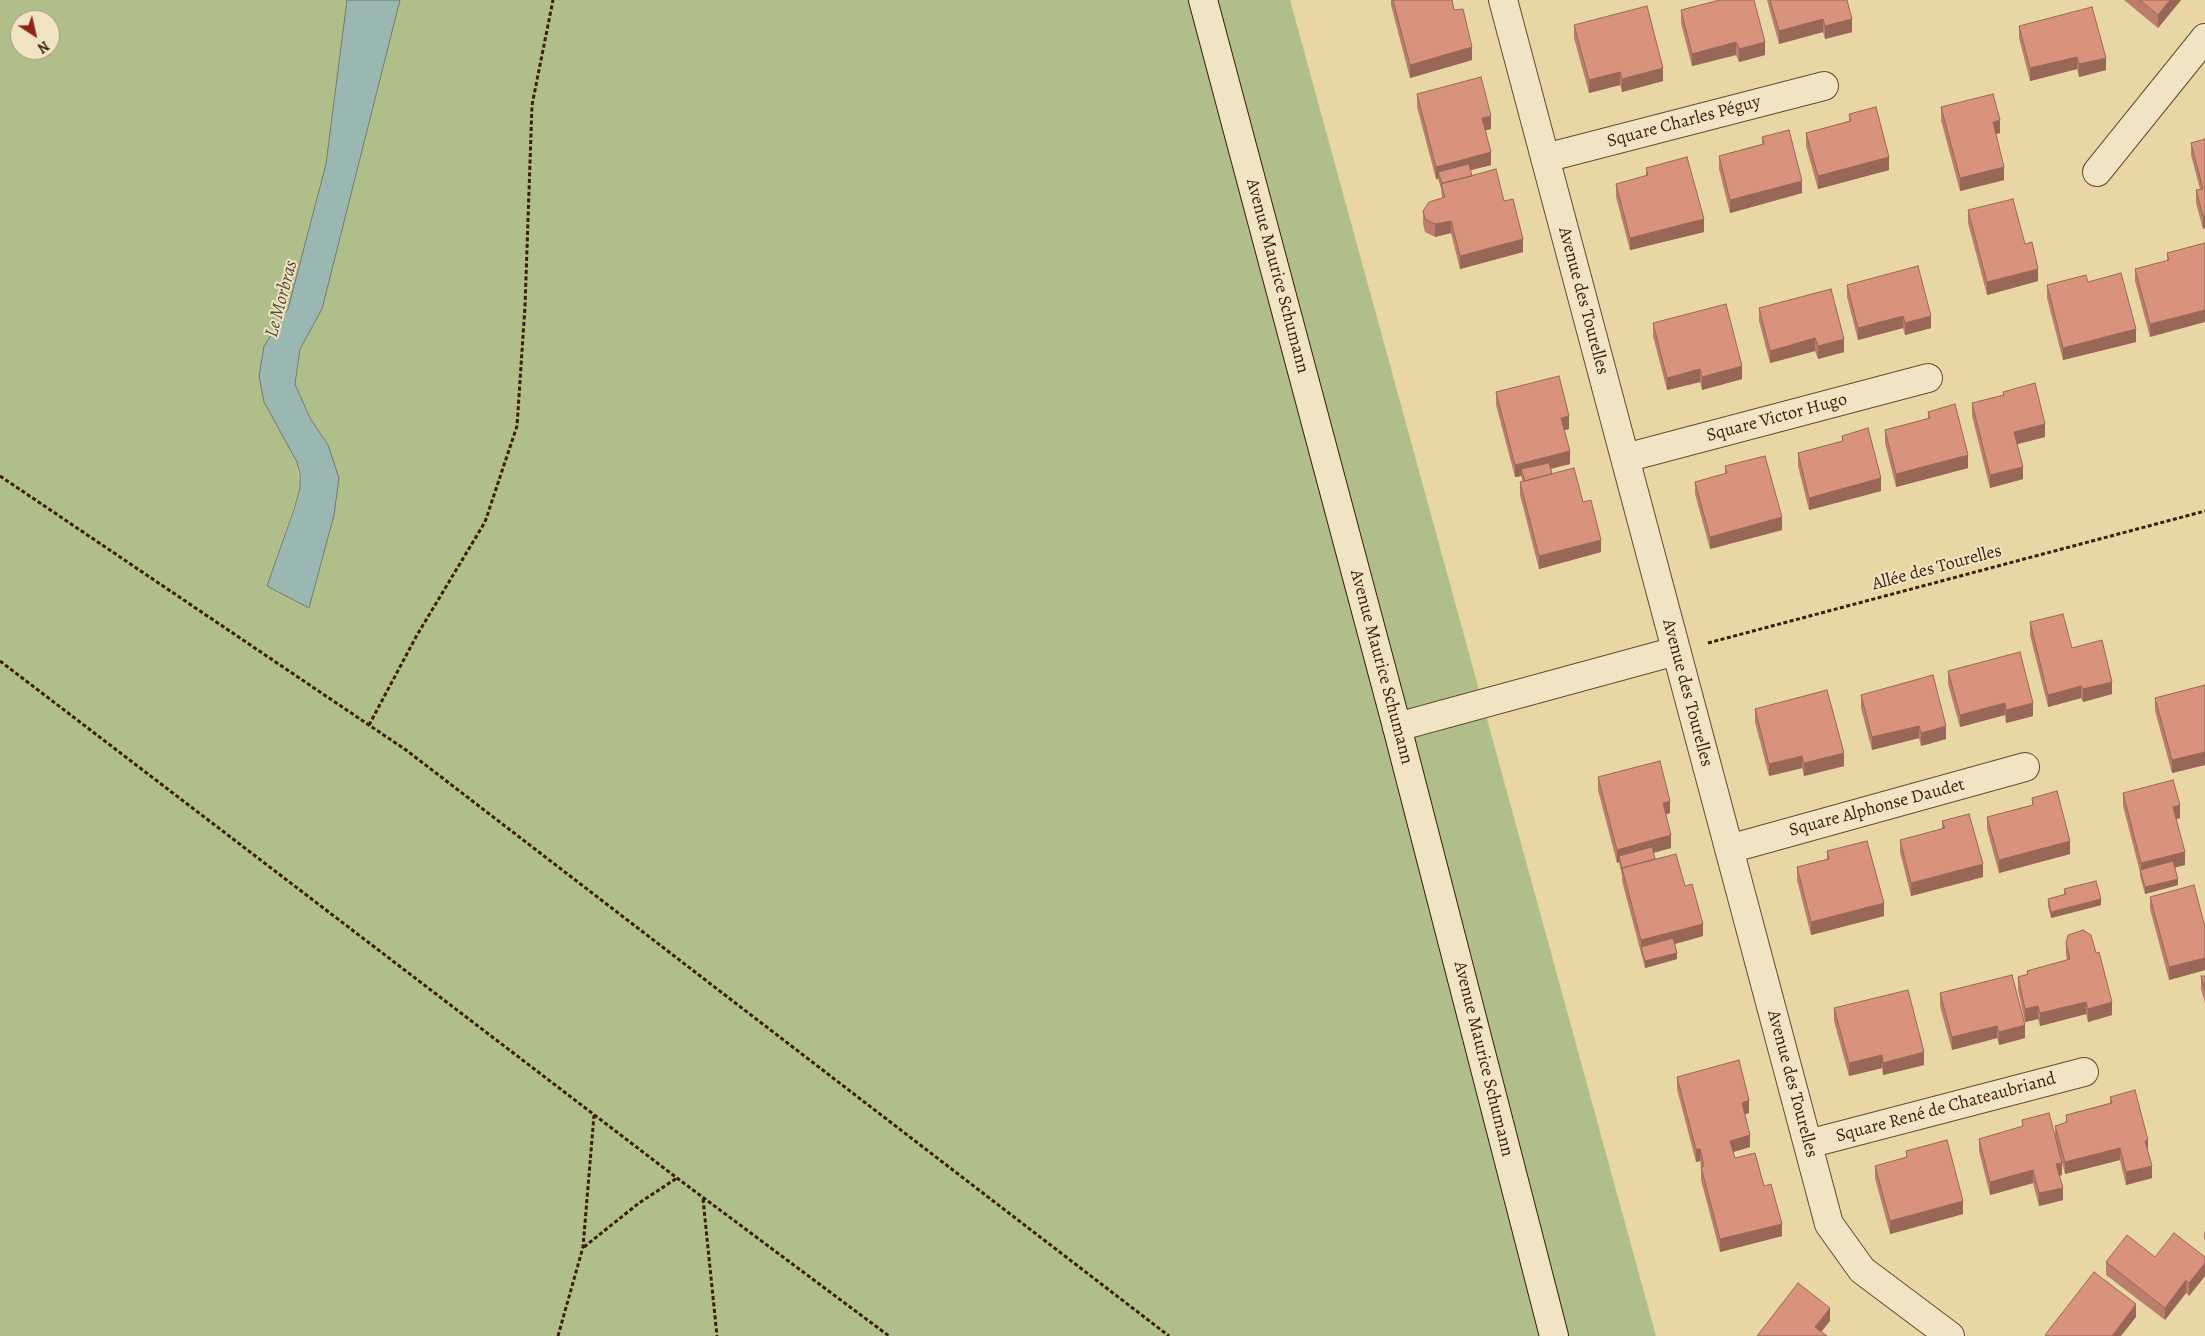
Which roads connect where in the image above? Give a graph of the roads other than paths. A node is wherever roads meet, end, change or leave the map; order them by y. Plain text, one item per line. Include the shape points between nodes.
1 (1203, 0) edge
2 (1503, 0) edge
3 (2205, 38) edge
4 (1824, 86) dead end
5 (1545, 158) junction
6 (2097, 172) dead end
7 (1928, 378) dead end
8 (1625, 458) junction
9 (1676, 651) junction
10 (1397, 727) junction
11 (2025, 768) dead end
12 (1729, 849) junction
13 (2084, 1072) dead end
14 (1808, 1144) junction
15 (1554, 1336) edge
16 (1950, 1336) edge

1 - 10 street, Avenue Maurice Schumann
2 - 5 street, Avenue des Tourelles
3 - 6 street
4 - 5 street, Square Charles Péguy
5 - 8 street, Avenue des Tourelles
7 - 8 street, Square Victor Hugo
8 - 9 street, Avenue des Tourelles
9 - 10 street
9 - 12 street, Avenue des Tourelles
10 - 15 street, Avenue Maurice Schumann
11 - 12 street, Square Alphonse Daudet
12 - 14 street, Avenue des Tourelles
13 - 14 street, Square René de Chateaubriand
14 - 16 street, Avenue des Tourelles via 1829,1224 1862,1270

